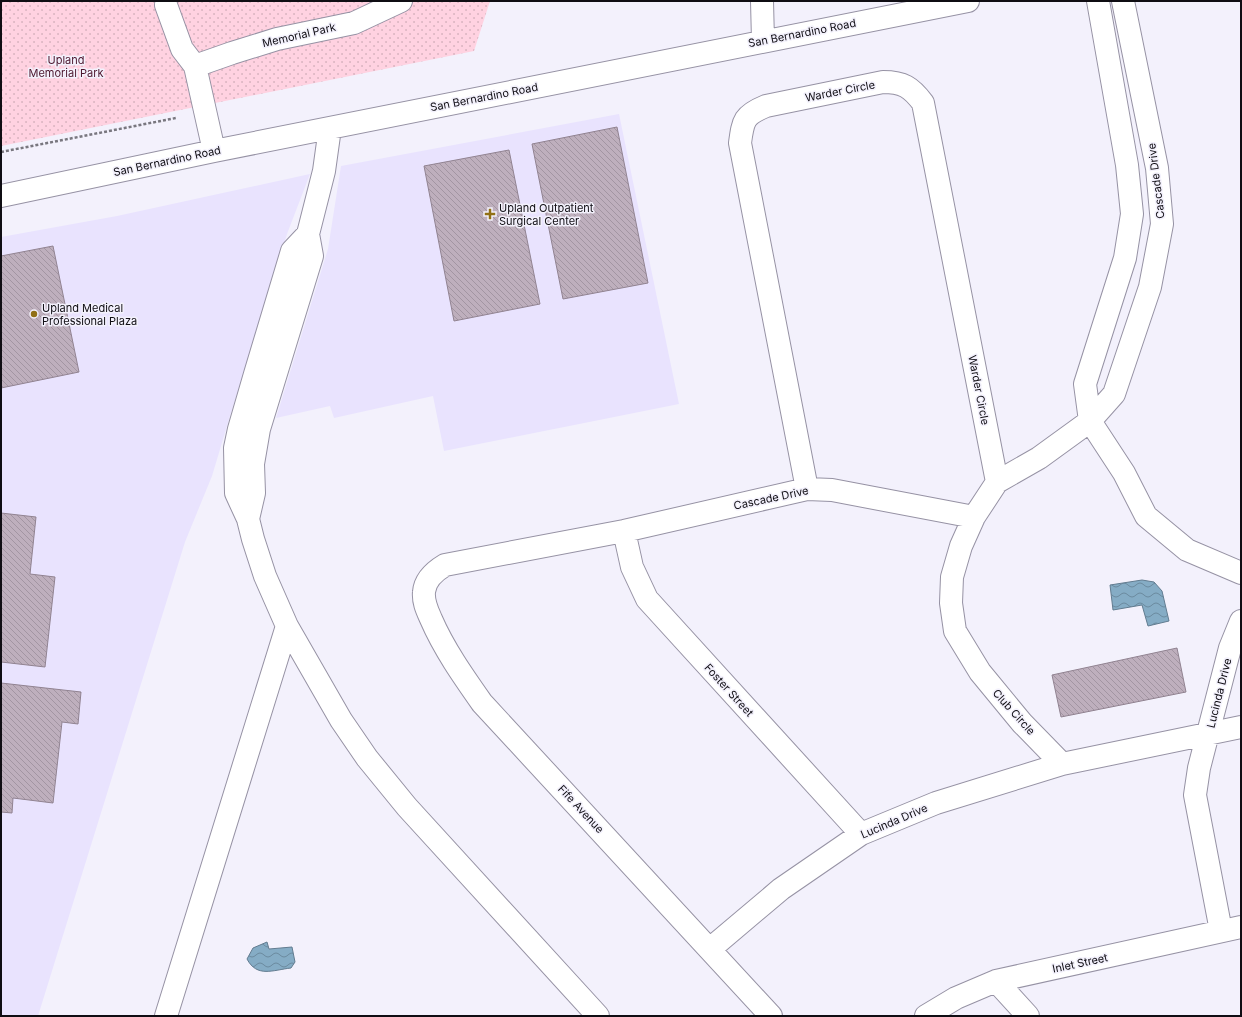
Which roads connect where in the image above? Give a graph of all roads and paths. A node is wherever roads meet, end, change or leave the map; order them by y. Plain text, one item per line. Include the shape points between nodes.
1 (401, 1) edge
2 (762, 1) edge
3 (968, 1) edge
4 (1098, 1) edge
5 (1123, 1) edge
6 (166, 5) dead end
7 (763, 41) junction
8 (195, 66) junction
9 (176, 118) dead end
10 (330, 128) junction
11 (214, 151) junction
12 (1, 152) edge
13 (1, 196) edge
14 (1090, 421) junction
15 (997, 482) junction
16 (807, 489) junction
17 (974, 517) junction
18 (624, 530) junction
19 (1241, 573) edge
20 (426, 583) joint
21 (1241, 620) edge
22 (287, 626) junction
23 (1241, 727) edge
24 (1208, 735) junction
25 (1062, 764) junction
26 (861, 834) junction
27 (1231, 929) edge
28 (710, 949) junction
29 (996, 981) junction
30 (166, 1016) edge
31 (598, 1016) edge
32 (771, 1016) edge
33 (926, 1016) edge
34 (1028, 1016) edge

1 - 8 street, Memorial Park via 354,23 262,43
2 - 7 street
3 - 7 street, San Bernardino Road
4 - 14 street via 1127,165 1132,214 1124,258 1085,384
5 - 14 street, Cascade Drive via 1157,168 1162,224 1150,287 1114,394
6 - 8 street via 182,48
7 - 10 street, San Bernardino Road
8 - 11 street
9 - 12 path
10 - 11 street, San Bernardino Road
10 - 22 street via 324,171 308,234 292,251 235,448 236,492 248,519 265,576
11 - 13 street, San Bernardino Road
14 - 15 street, Cascade Drive via 1039,458
14 - 19 street via 1124,473 1146,516 1187,550
15 - 16 street, Warder Circle via 923,103 908,87 896,82 884,82 766,106 755,110 746,118 742,130 740,143
15 - 17 street, Cascade Drive
16 - 17 street, Cascade Drive via 832,490
16 - 18 street, Cascade Drive
17 - 25 street, Club Circle via 961,546 952,577 951,603 955,631 980,672 1022,723
18 - 20 street, Cascade Drive via 445,565 434,571
18 - 26 street, Foster Street via 632,567 647,599
20 - 28 street, Fife Avenue via 424,603 438,634 456,666 482,702
21 - 24 street, Lucinda Drive via 1230,648
22 - 30 street
22 - 31 street via 340,720 377,771
23 - 24 street, Lucinda Drive
24 - 25 street
24 - 27 street via 1195,795
25 - 26 street, Lucinda Drive via 936,803
26 - 28 street, Lucinda Drive via 781,889
27 - 29 street, Inlet Street
28 - 32 street, Fife Avenue
29 - 33 street, Inlet Street via 956,998
29 - 34 street

